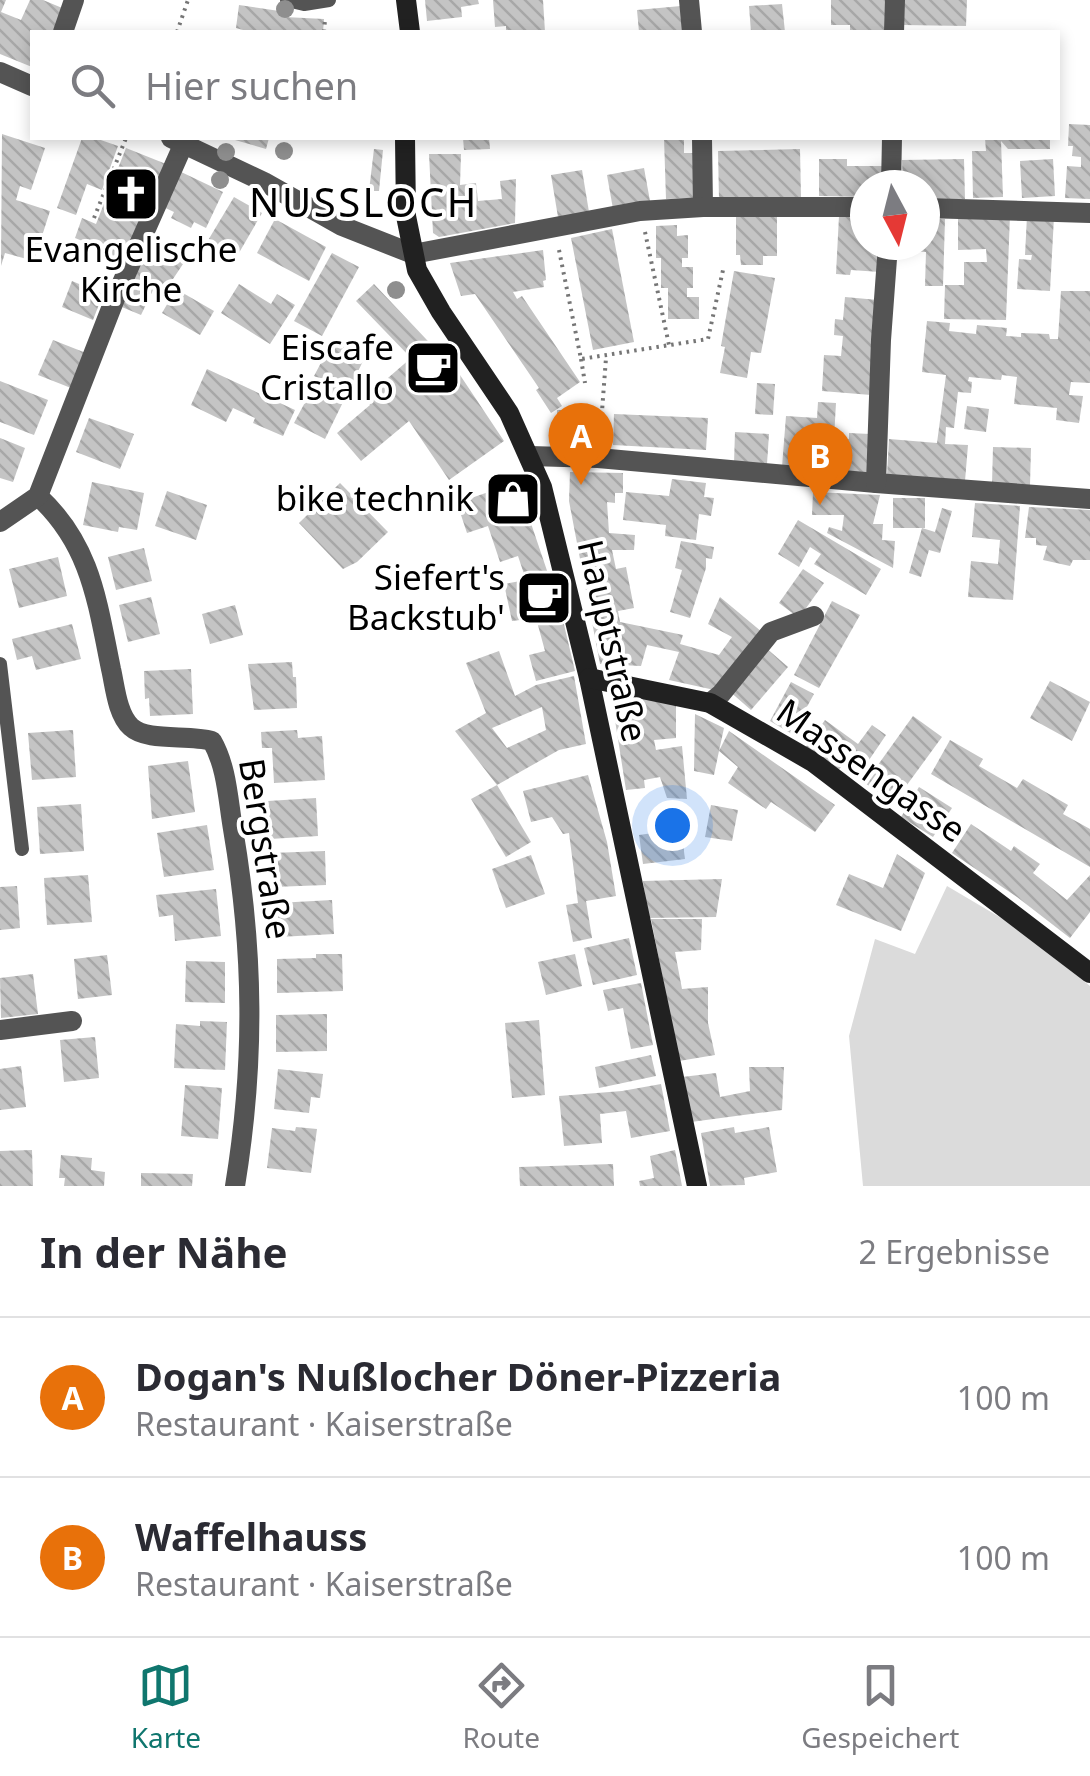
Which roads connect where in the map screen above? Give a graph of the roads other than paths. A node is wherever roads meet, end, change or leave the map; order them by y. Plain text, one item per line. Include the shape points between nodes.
1 (74, 0) edge
2 (287, 0) edge
3 (329, 0) edge
4 (406, 0) edge
5 (689, 0) edge
6 (895, 0) edge
7 (64, 30) edge
8 (410, 30) edge
9 (692, 30) edge
10 (894, 30) edge
11 (0, 72) edge
12 (30, 85) edge
13 (178, 140) edge
14 (405, 140) edge
15 (702, 140) edge
16 (892, 140) edge
17 (892, 170) edge
18 (704, 207) junction
19 (850, 207) edge
20 (940, 208) edge
21 (1090, 212) edge
22 (413, 254) junction
23 (887, 260) edge
24 (530, 456) junction
25 (876, 484) junction
26 (38, 496) junction
27 (1090, 499) edge
28 (0, 522) edge
29 (814, 616) dead end
30 (0, 664) edge
31 (589, 678) junction
32 (710, 703) junction
33 (22, 850) dead end
34 (1090, 972) edge
35 (72, 1021) dead end
36 (0, 1030) edge
37 (235, 1186) edge
38 (698, 1186) edge

1 - 7 street
2 - 3 lane
4 - 8 main road
5 - 9 street
6 - 10 street
11 - 12 street
13 - 22 street via 342,226
13 - 26 street
14 - 22 main road, Hauptstraße
15 - 18 street
16 - 17 street
18 - 19 street
18 - 22 street via 640,211
20 - 21 street
22 - 24 main road, Hauptstraße via 424,284
23 - 25 street
24 - 25 street
24 - 31 main road, Hauptstraße
25 - 27 street
26 - 28 street
26 - 37 street, Bergstraße via 76,541 130,727 153,737 212,741 221,757 250,964 252,1038
29 - 32 street via 771,632
30 - 33 lane
31 - 32 main road, Massengasse
31 - 38 main road, Hauptstraße
32 - 34 main road, Massengasse via 812,762
35 - 36 street

